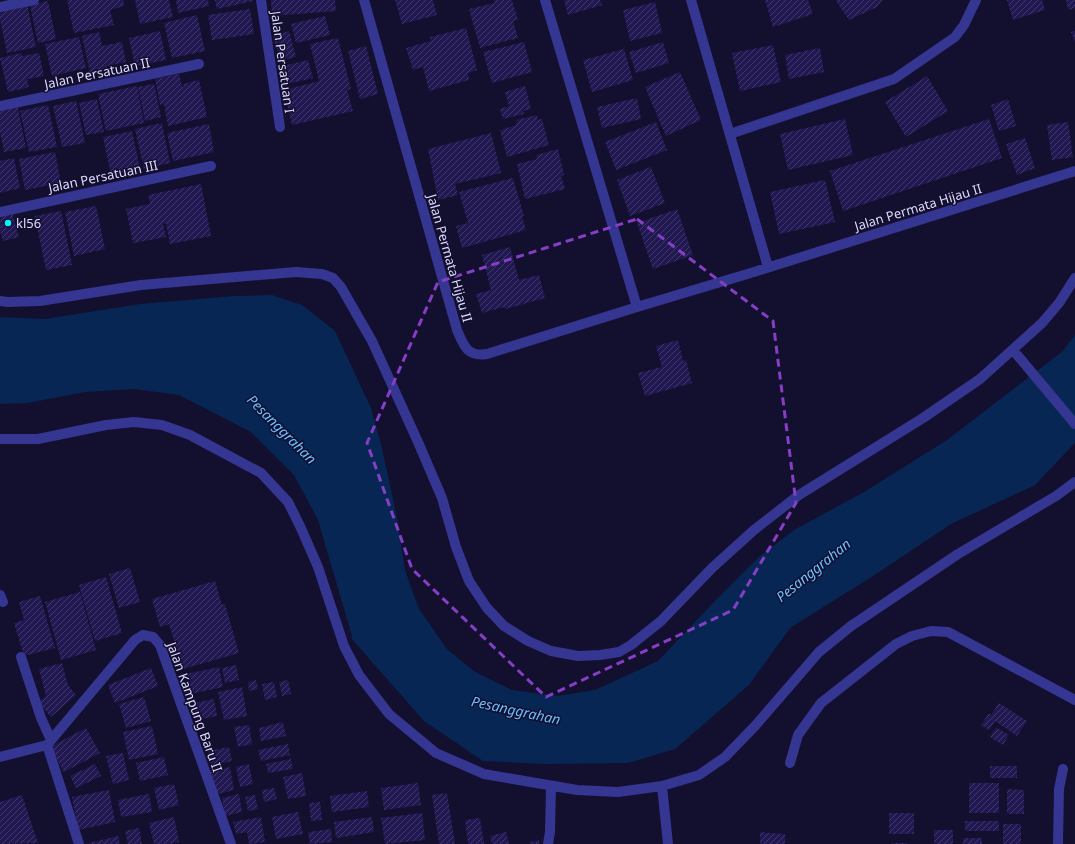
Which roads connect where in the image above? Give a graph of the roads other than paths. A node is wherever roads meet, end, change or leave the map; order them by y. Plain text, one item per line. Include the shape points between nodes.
1 (34, 0) edge
2 (261, 0) edge
3 (364, 0) edge
4 (545, 0) edge
5 (691, 0) edge
6 (976, 0) edge
7 (0, 7) edge
8 (199, 64) dead end
9 (0, 106) edge
10 (280, 127) dead end
11 (730, 134) junction
12 (211, 166) dead end
13 (1075, 171) edge
14 (0, 212) edge
15 (768, 267) junction
16 (1075, 278) edge
17 (0, 301) edge
18 (636, 307) junction
19 (1014, 350) junction
20 (1075, 424) edge
21 (0, 439) edge
22 (1075, 482) edge
23 (21, 657) dead end
24 (1075, 700) edge
25 (49, 743) junction
26 (0, 757) edge
27 (790, 763) dead end
28 (1063, 769) dead end
29 (551, 786) junction
30 (662, 786) junction
31 (79, 844) edge
32 (231, 844) edge
33 (548, 844) edge
34 (668, 844) edge
35 (1058, 844) edge

1 - 7 street
2 - 10 street, Jalan Persatuan I
3 - 18 street, Jalan Permata Hijau II via 464,348 478,355 487,354
4 - 18 street
5 - 11 street
6 - 11 street via 955,37 894,79
8 - 9 street, Jalan Persatuan II
11 - 15 street
12 - 14 street, Jalan Persatuan III
13 - 15 street, Jalan Permata Hijau II
15 - 18 street, Jalan Permata Hijau II
16 - 19 street via 1055,308
17 - 19 street via 40,301 141,285 296,272 322,274 333,278 341,286 372,341 418,442 442,498 469,581 487,608 504,626 551,651 578,656 619,652 631,645 661,621 712,568 754,530 788,503 974,384
19 - 20 street
21 - 29 street via 38,439 134,422 155,424 190,435 261,472 288,502 318,567 344,646 359,675 389,714 436,753 484,774
22 - 30 street via 958,554 851,626 819,652 725,757 699,775
23 - 25 street
24 - 27 street via 948,632 931,631 896,644 821,703 798,735
25 - 26 street
25 - 31 street
25 - 32 street, Jalan Kampung Baru II via 135,640 143,635 153,637 160,645
28 - 35 street
29 - 30 street via 618,792
29 - 33 street
30 - 34 street

